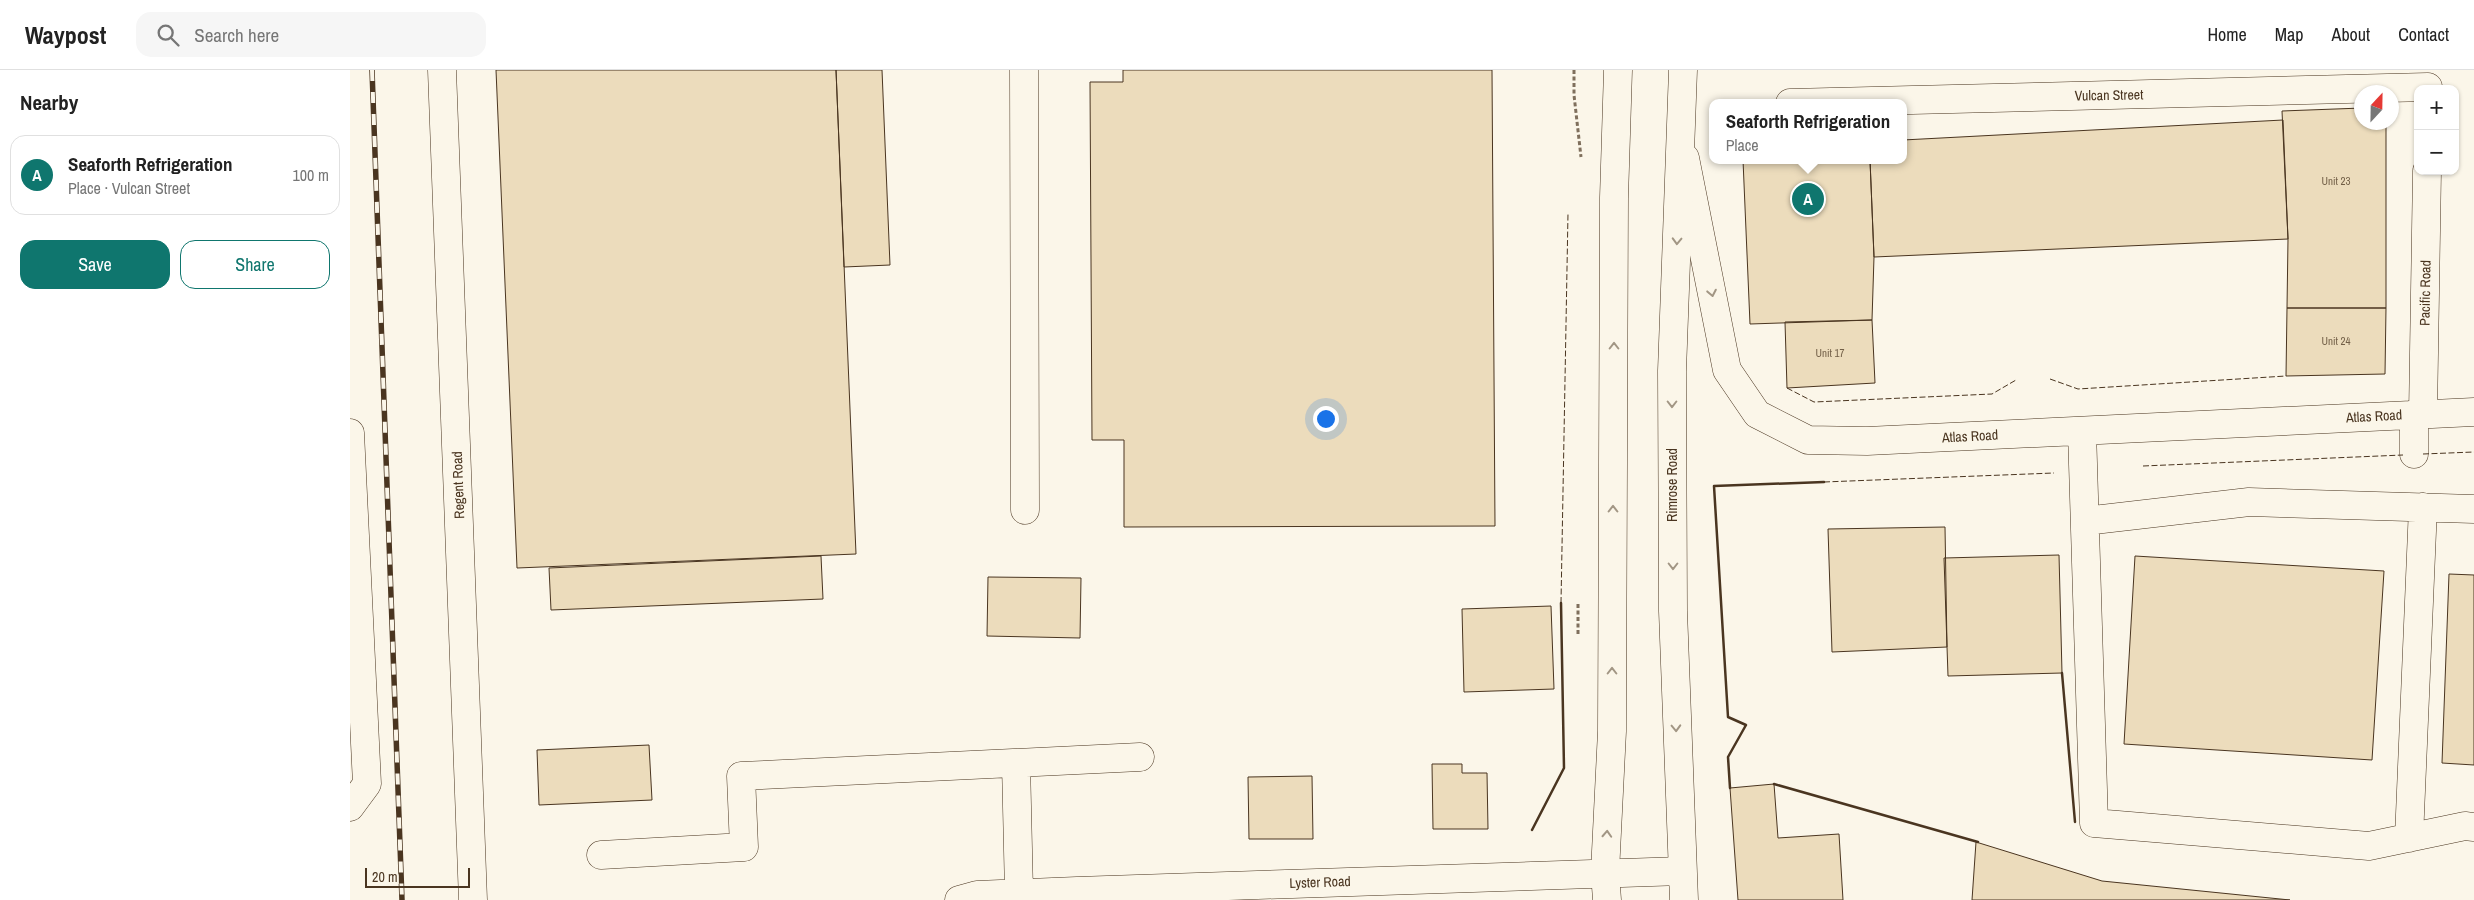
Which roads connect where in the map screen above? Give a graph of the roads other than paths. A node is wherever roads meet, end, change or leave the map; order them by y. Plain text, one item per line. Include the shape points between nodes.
1 (442, 70) edge
2 (1024, 70) edge
3 (1618, 70) edge
4 (1683, 70) edge
5 (2428, 82) edge
6 (1907, 99) edge
7 (1682, 142) junction
8 (2427, 175) edge
9 (2474, 412) edge
10 (2418, 414) junction
11 (2082, 431) junction
12 (350, 433) edge
13 (2414, 454) dead end
14 (2423, 507) junction
15 (2474, 509) edge
16 (1026, 510) dead end
17 (2084, 521) junction
18 (1140, 757) dead end
19 (1016, 763) junction
20 (350, 807) edge
21 (2474, 827) edge
22 (2409, 838) junction
23 (602, 855) dead end
24 (1682, 871) junction
25 (1606, 872) junction
26 (1019, 893) junction
27 (1077, 895) edge
28 (473, 900) edge
29 (959, 900) edge
30 (1607, 900) edge
31 (1684, 900) edge

1 - 28 main road, Regent Road
2 - 16 main road
25 -> 3 main road via 1612,731 1614,198
4 - 7 main road, Rimrose Road
5 - 6 main road, Vulcan Street
7 -> 11 main road, Atlas Road via 1727,370 1757,414 1808,440 1867,442
7 -> 24 main road, Rimrose Road via 1672,371 1673,611
8 - 10 main road, Pacific Road
9 - 10 main road, Atlas Road
10 - 11 main road, Atlas Road
10 - 13 main road, Pacific Road
11 - 17 main road
12 - 20 main road via 367,784
14 - 15 main road
14 - 17 main road via 2249,502
14 - 22 main road
17 - 22 main road via 2094,823 2369,846
18 - 19 main road
19 - 23 main road via 740,776 744,847
19 - 26 main road
21 - 22 main road
24 - 25 main road, Lyster Road
24 - 31 main road, Rimrose Road
25 - 27 main road, Lyster Road
25 - 30 main road
26 - 27 main road, Lyster Road
26 - 29 main road, Lyster Road via 977,895

